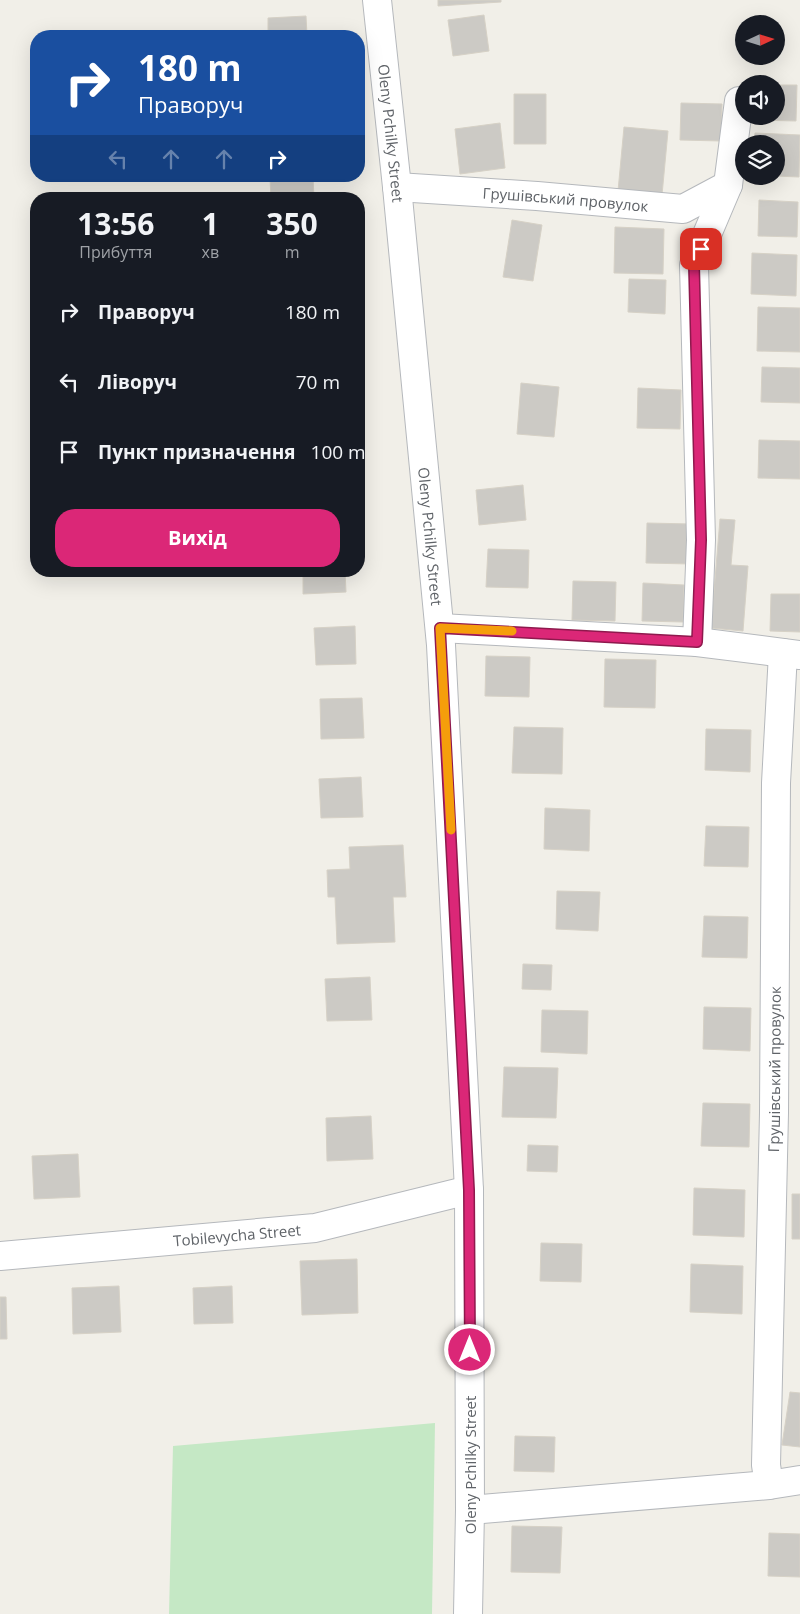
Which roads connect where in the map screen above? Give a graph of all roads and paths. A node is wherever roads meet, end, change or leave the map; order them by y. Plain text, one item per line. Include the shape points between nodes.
1 (377, 0) edge
2 (736, 125) edge
3 (728, 185) junction
4 (397, 186) junction
5 (440, 628) junction
6 (697, 642) junction
7 (791, 654) edge
8 (469, 1190) junction
9 (0, 1256) edge
10 (800, 1480) edge
11 (769, 1485) junction
12 (470, 1510) junction
13 (468, 1614) edge

1 - 4 street, Oleny Pchilky Street
2 - 3 street
3 - 4 street, Грушівський провулок via 682,209
3 - 6 street via 694,265 701,540
4 - 5 street, Oleny Pchilky Street
5 - 6 street
5 - 8 street, Oleny Pchilky Street
6 - 7 street
7 - 11 street, Грушівський провулок via 776,783 774,1113 766,1465
8 - 9 street, Tobilevycha Street via 315,1228
8 - 12 street, Oleny Pchilky Street
10 - 11 street
11 - 12 street
12 - 13 street, Oleny Pchilky Street

